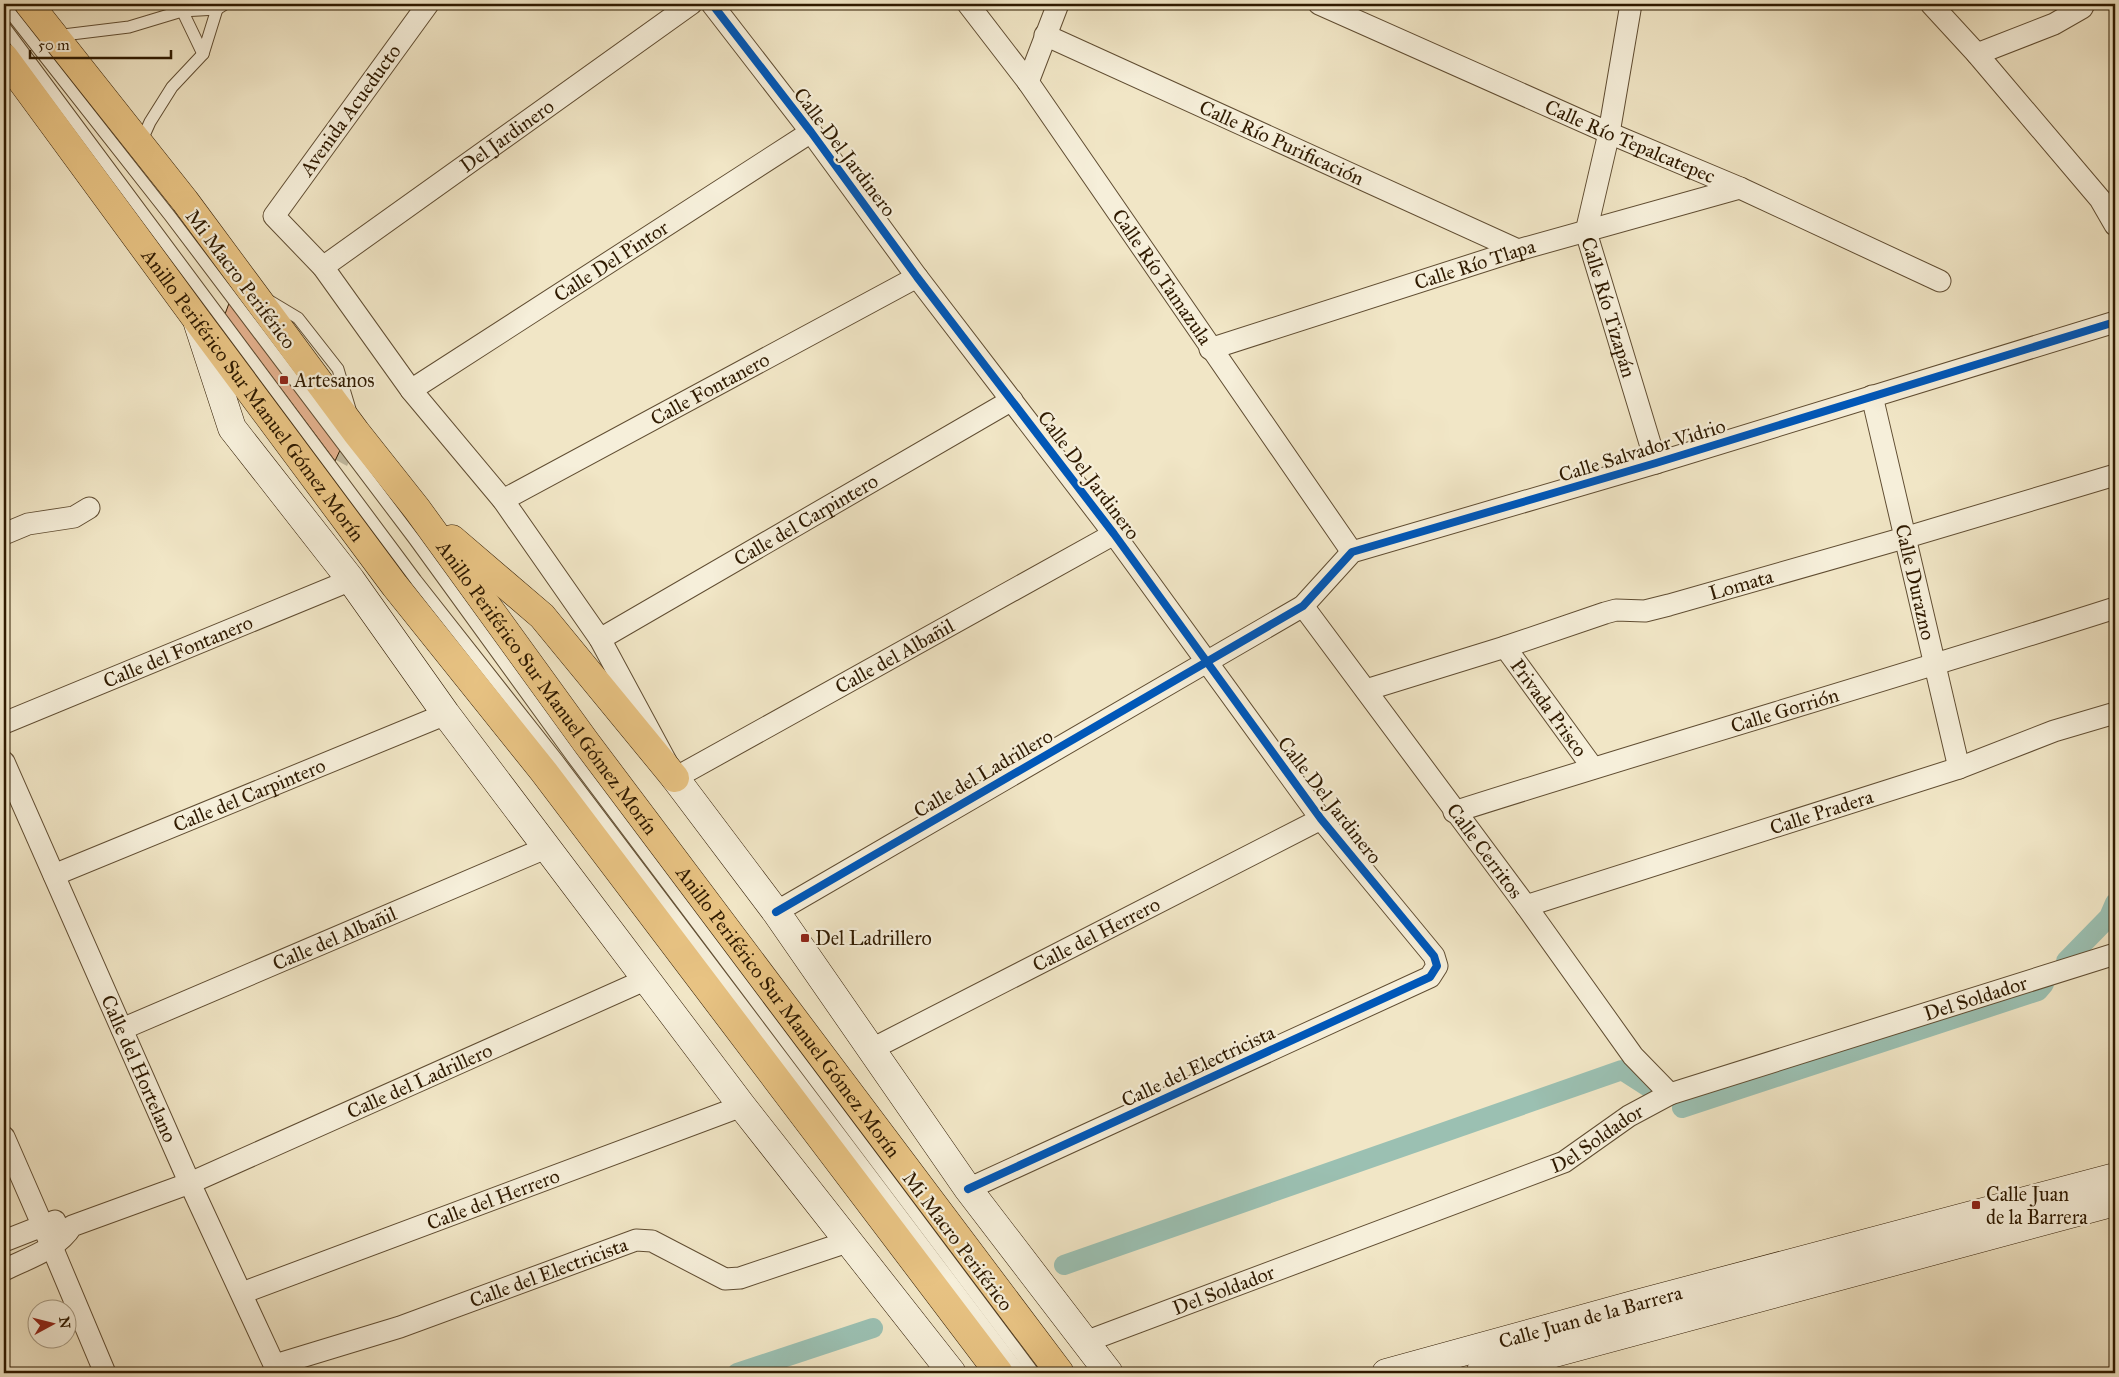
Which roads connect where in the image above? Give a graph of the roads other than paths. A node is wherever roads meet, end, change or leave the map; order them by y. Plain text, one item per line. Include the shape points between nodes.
1 (30, 4) edge
2 (428, 4) edge
3 (691, 4) edge
4 (712, 4) edge
5 (968, 4) edge
6 (1058, 4) edge
7 (1320, 4) edge
8 (1631, 4) edge
9 (1930, 4) edge
10 (2084, 4) edge
11 (4, 5) edge
12 (221, 6) edge
13 (181, 8) edge
14 (4, 26) edge
15 (1045, 35) junction
16 (53, 36) junction
17 (203, 54) junction
18 (1977, 54) junction
19 (4, 57) edge
20 (1028, 82) junction
21 (811, 132) junction
22 (1608, 133) junction
23 (140, 144) junction
24 (1740, 188) junction
25 (178, 208) junction
26 (2115, 225) edge
27 (1586, 232) junction
28 (150, 240) junction
29 (1518, 250) junction
30 (323, 267) junction
31 (917, 277) junction
32 (1940, 281) dead end
33 (238, 285) junction
34 (205, 315) junction
35 (2115, 322) edge
36 (1210, 349) junction
37 (411, 390) junction
38 (1872, 396) junction
39 (1012, 400) junction
40 (1656, 463) junction
41 (2115, 475) edge
42 (503, 500) junction
43 (89, 508) dead end
44 (417, 509) junction
45 (4, 534) edge
46 (1114, 534) junction
47 (1904, 538) junction
48 (1352, 552) junction
49 (351, 580) junction
50 (1303, 606) junction
51 (2115, 608) edge
52 (600, 639) junction
53 (1505, 647) junction
54 (1207, 661) junction
55 (1935, 666) junction
56 (1366, 690) junction
57 (2115, 713) edge
58 (446, 714) junction
59 (4, 723) edge
60 (4, 762) edge
61 (1592, 768) junction
62 (1959, 768) junction
63 (675, 778) junction
64 (1454, 812) junction
65 (1322, 819) junction
66 (548, 846) junction
67 (54, 875) junction
68 (1526, 906) junction
69 (776, 912) junction
70 (2115, 954) edge
71 (1437, 966) joint
72 (647, 979) junction
73 (122, 1028) junction
74 (870, 1050) junction
75 (1670, 1094) junction
76 (742, 1106) junction
77 (4, 1137) edge
78 (2115, 1177) edge
79 (190, 1183) junction
80 (968, 1189) junction
81 (2115, 1202) edge
82 (42, 1225) junction
83 (72, 1226) junction
84 (1927, 1240) junction
85 (4, 1242) edge
86 (847, 1242) junction
87 (52, 1247) junction
88 (4, 1270) edge
89 (242, 1293) junction
90 (1643, 1316) junction
91 (1085, 1342) junction
92 (1009, 1366) edge
93 (276, 1369) edge
94 (105, 1373) edge
95 (952, 1373) edge
96 (1034, 1373) edge
97 (1060, 1373) edge
98 (1082, 1373) edge
99 (1109, 1373) edge
100 (1386, 1373) edge
101 (1480, 1373) edge

1 - 16 highway, Anillo Periférico Sur Manuel Gómez Morín
2 - 30 street, Avenida Acueducto via 274,216
3 - 30 street, Del Jardinero
4 - 21 street, Calle Del Jardinero
5 - 20 street, Calle Río Tamazula
6 - 15 street
7 - 22 street, Calle Río Tepalcatepec
8 - 22 street, Calle Río Tizapán
9 - 18 street
10 - 18 street via 2061,21
11 - 25 lane, Mi Macro Periférico
12 - 13 lane
12 - 17 lane
13 - 16 lane via 129,27
13 - 17 lane
14 - 28 lane, Mi Macro Periférico
15 - 20 street
15 - 29 street, Calle Río Purificación
16 - 23 highway, Anillo Periférico Sur Manuel Gómez Morín
17 - 23 lane via 172,88
18 - 26 street via 2100,199
19 - 28 highway, Anillo Periférico Sur Manuel Gómez Morín
20 - 36 street, Calle Río Tamazula
21 - 31 street, Calle Del Jardinero
21 - 37 street, Calle Del Pintor
22 - 24 street, Calle Río Tepalcatepec
22 - 27 street, Calle Río Tizapán
23 - 25 highway, Anillo Periférico Sur Manuel Gómez Morín
24 - 27 street, Calle Río Tlapa
24 - 32 street, Calle Río Tepalcatepec
25 - 33 highway, Anillo Periférico Sur Manuel Gómez Morín
27 - 29 street, Calle Río Tlapa
27 - 40 street, Calle Río Tizapán
28 - 34 highway, Anillo Periférico Sur Manuel Gómez Morín
29 - 36 street, Calle Río Tlapa
30 - 37 street
31 - 39 street, Calle Del Jardinero
31 - 42 street, Calle Fontanero
33 - 44 highway, Anillo Periférico Sur Manuel Gómez Morín
33 - 92 lane, Mi Macro Periférico via 414,539
34 - 49 main road via 232,428
34 - 92 highway, Anillo Periférico Sur Manuel Gómez Morín via 395,586
35 - 38 street, Calle Salvador Vidrio
36 - 48 street, Calle Río Tamazula
37 - 42 street
38 - 40 street, Calle Salvador Vidrio
38 - 47 street, Calle Durazno
39 - 46 street, Calle Del Jardinero
39 - 52 street, Calle del Carpintero
40 - 48 street, Calle Salvador Vidrio
41 - 47 street, Lomata
42 - 52 street
43 - 45 street via 74,517 28,524
44 - 63 highway via 542,616
44 - 97 highway, Anillo Periférico Sur Manuel Gómez Morín via 585,741
46 - 54 street, Calle Del Jardinero
46 - 63 street, Calle del Albañil
47 - 53 street, Lomata via 1661,607 1605,613
47 - 55 street, Calle Durazno
48 - 50 street
49 - 58 main road
49 - 59 street, Calle del Fontanero
50 - 54 street
50 - 56 street, Calle Cerritos
51 - 55 street, Calle Gorrión
52 - 63 street
53 - 56 street, Lomata
53 - 61 street, Privada Prisco
54 - 65 street, Calle Del Jardinero
54 - 69 street, Calle del Ladrillero
55 - 61 street, Calle Gorrión
55 - 62 street, Calle Durazno
56 - 64 street, Calle Cerritos
57 - 62 street, Calle Pradera
58 - 66 main road
58 - 67 street, Calle del Carpintero
60 - 67 street, Calle del Hortelano
61 - 64 street, Calle Gorrión
62 - 68 street, Calle Pradera
63 - 69 main road
64 - 68 street, Calle Cerritos
65 - 71 street, Calle Del Jardinero via 1434,956
65 - 74 street, Calle del Herrero
66 - 72 main road
66 - 73 street, Calle del Albañil
67 - 73 street, Calle del Hortelano
68 - 75 street, Calle Cerritos via 1633,1056
69 - 74 main road
70 - 75 street, Del Soldador
71 - 80 street, Calle del Electricista via 1430,977
72 - 76 main road
72 - 79 street, Calle del Ladrillero
73 - 79 street, Calle del Hortelano
74 - 80 main road
75 - 91 street, Del Soldador via 1629,1116 1564,1162
76 - 86 main road
76 - 89 street, Calle del Herrero
77 - 82 street
78 - 84 main road, Calle Juan de la Barrera
79 - 83 street, Calle del Ladrillero
79 - 89 street, Calle del Hortelano
80 - 91 main road
81 - 84 main road, Calle Juan de la Barrera
82 - 83 street via 54,1221
82 - 85 street
82 - 87 street
83 - 87 street
84 - 90 main road, Calle Juan de la Barrera
86 - 93 street, Calle del Electricista via 740,1278 725,1279 652,1241 636,1240
86 - 95 main road
87 - 88 street
87 - 94 street
89 - 93 street, Calle del Hortelano
90 - 100 main road, Calle Juan de la Barrera
90 - 101 main road, Calle Juan de la Barrera
91 - 98 main road
91 - 99 main road
92 - 96 lane, Mi Macro Periférico

